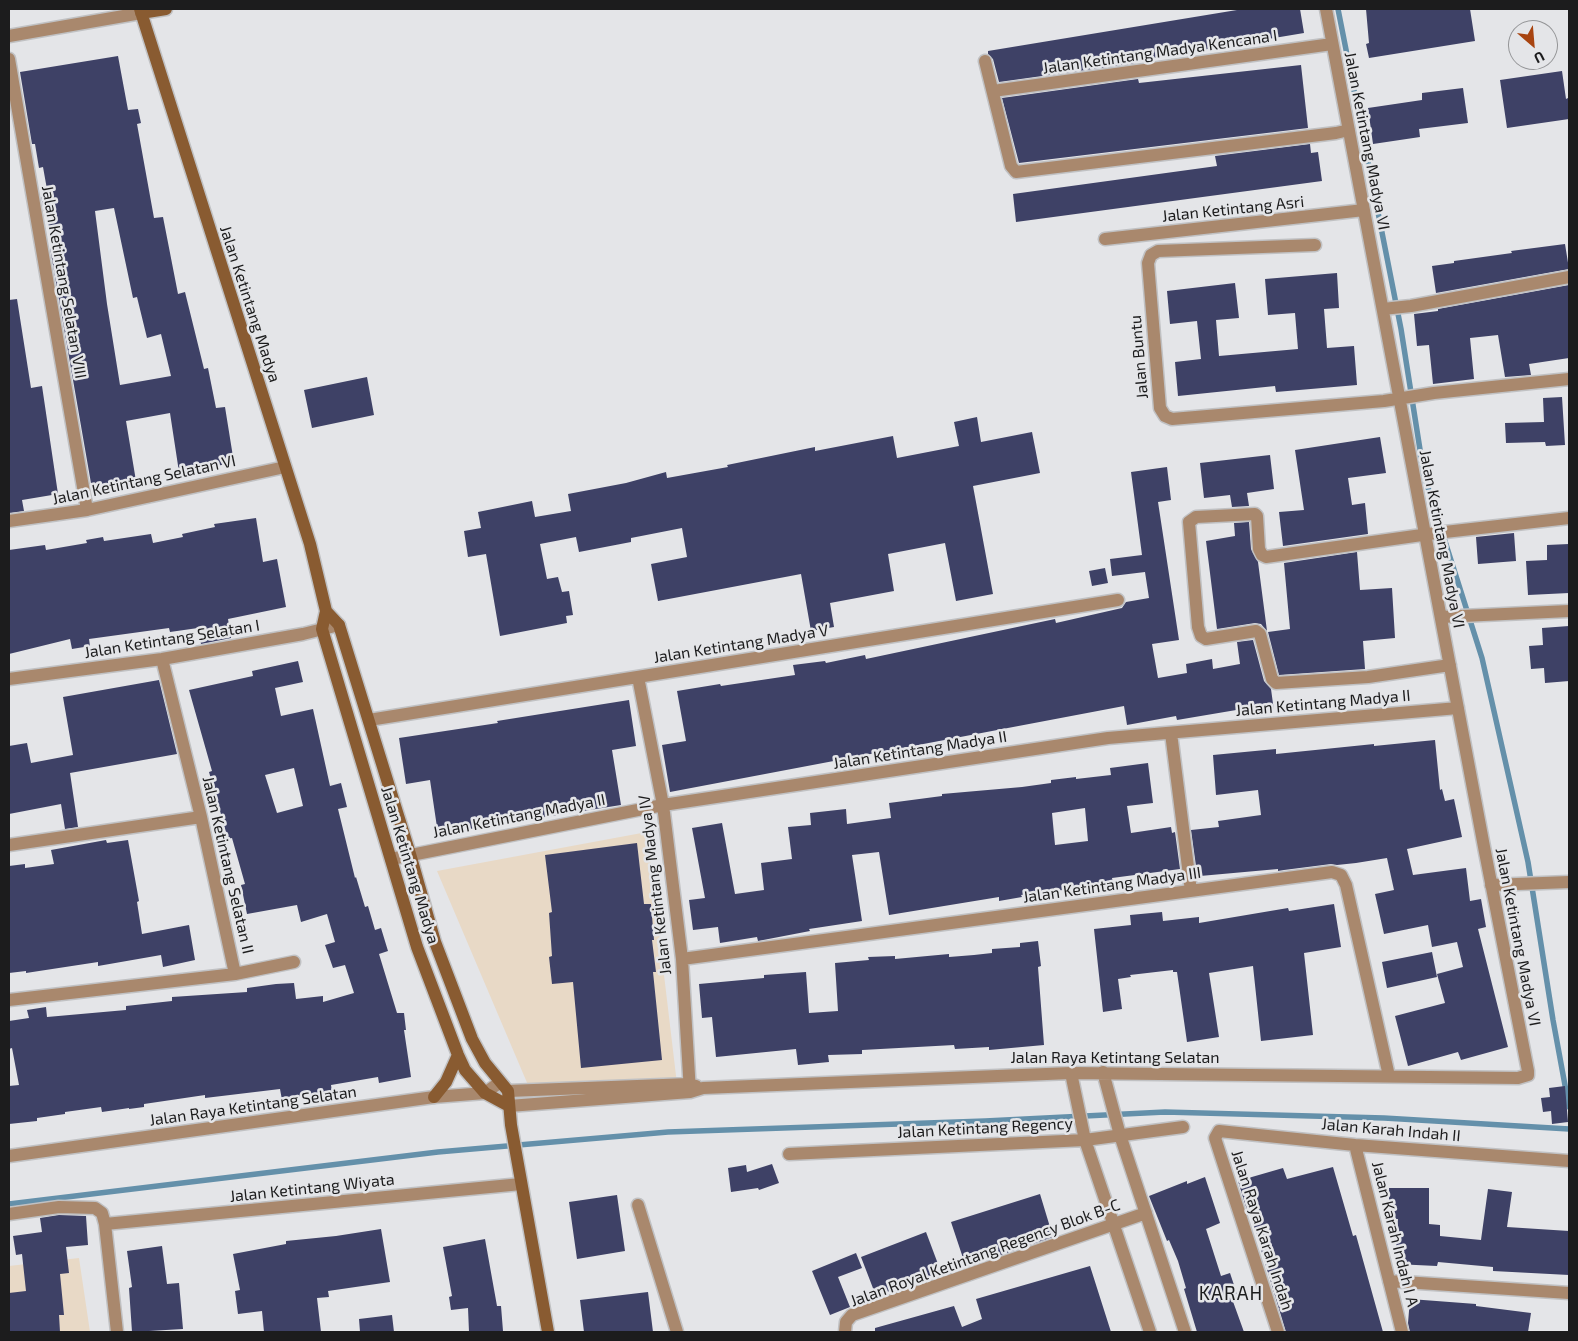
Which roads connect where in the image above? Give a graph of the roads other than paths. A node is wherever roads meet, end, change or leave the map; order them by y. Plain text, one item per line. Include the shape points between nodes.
1 (166, 9) edge
2 (1326, 9) edge
3 (140, 11) edge
4 (9, 36) edge
5 (1332, 44) junction
6 (9, 59) edge
7 (985, 61) dead end
8 (993, 91) junction
9 (1349, 130) junction
10 (1364, 210) junction
11 (1105, 240) dead end
12 (1315, 245) dead end
13 (1569, 277) edge
14 (1389, 308) junction
15 (1569, 379) edge
16 (1404, 398) junction
17 (285, 467) junction
18 (87, 510) junction
19 (1569, 518) edge
20 (9, 521) edge
21 (1430, 534) junction
22 (1118, 600) dead end
23 (326, 611) junction
24 (1569, 611) edge
25 (1441, 617) junction
26 (339, 625) junction
27 (322, 629) junction
28 (162, 659) junction
29 (1450, 665) junction
30 (638, 677) junction
31 (9, 679) edge
32 (1458, 708) junction
33 (369, 720) junction
34 (1171, 733) junction
35 (664, 805) junction
36 (201, 817) junction
37 (9, 845) edge
38 (410, 854) junction
39 (391, 859) junction
40 (1563, 882) edge
41 (1492, 886) junction
42 (1191, 891) junction
43 (682, 958) junction
44 (294, 962) dead end
45 (235, 974) junction
46 (9, 1000) edge
47 (458, 1055) junction
48 (1071, 1072) junction
49 (1103, 1072) junction
50 (1528, 1075) joint
51 (1389, 1076) junction
52 (504, 1087) junction
53 (690, 1088) junction
54 (485, 1093) junction
55 (434, 1096) junction
56 (509, 1106) junction
57 (1183, 1127) dead end
58 (1118, 1129) junction
59 (1084, 1135) junction
60 (1215, 1138) joint
61 (1356, 1145) junction
62 (789, 1154) dead end
63 (9, 1156) edge
64 (1569, 1161) edge
65 (521, 1181) junction
66 (638, 1205) dead end
67 (1146, 1213) junction
68 (9, 1214) edge
69 (105, 1224) junction
70 (1114, 1225) junction
71 (1389, 1280) junction
72 (1569, 1293) edge
73 (117, 1332) edge
74 (548, 1332) edge
75 (677, 1332) edge
76 (846, 1332) edge
77 (1150, 1332) edge
78 (1185, 1332) edge
79 (1278, 1332) edge
80 (1402, 1332) edge

1 - 3 street
2 - 5 street, Jalan Ketintang Madya VI
3 - 4 street
3 - 17 street, Jalan Ketintang Madya
5 - 8 street, Jalan Ketintang Madya Kencana I
5 - 9 street, Jalan Ketintang Madya VI
6 - 18 street, Jalan Ketintang Selatan VIII
7 - 8 street
8 - 9 street via 1011,166 1016,172
9 - 10 street, Jalan Ketintang Madya VI
10 - 11 street, Jalan Ketintang Asri
10 - 14 street, Jalan Ketintang Madya VI
12 - 16 street, Jalan Buntu via 1158,251 1152,255 1148,263 1161,410 1172,419
13 - 14 street
14 - 16 street, Jalan Ketintang Madya VI
15 - 16 street
16 - 21 street, Jalan Ketintang Madya VI
17 - 18 street, Jalan Ketintang Selatan VI
17 - 23 street, Jalan Ketintang Madya via 310,544
18 - 20 street, Jalan Ketintang Selatan VI
19 - 21 street
21 - 25 street, Jalan Ketintang Madya VI
21 - 29 street via 1266,557 1259,549 1255,514 1196,518 1189,523 1198,628 1206,639 1258,632 1271,676 1278,683 1368,677
22 - 30 street, Jalan Ketintang Madya V
23 - 26 street, Jalan Ketintang Madya
23 - 27 street, Jalan Ketintang Madya
24 - 25 street
25 - 29 street, Jalan Ketintang Madya VI
26 - 27 street, Jalan Ketintang Selatan I
26 - 33 street, Jalan Ketintang Madya
27 - 28 street, Jalan Ketintang Selatan I
27 - 39 street, Jalan Ketintang Madya
28 - 31 street, Jalan Ketintang Selatan I
28 - 36 street, Jalan Ketintang Selatan II
29 - 32 street, Jalan Ketintang Madya VI
30 - 33 street, Jalan Ketintang Madya V
30 - 35 street, Jalan Ketintang Madya IV
32 - 34 street, Jalan Ketintang Madya II
32 - 41 street, Jalan Ketintang Madya VI
33 - 38 street, Jalan Ketintang Madya
34 - 35 street, Jalan Ketintang Madya II via 1098,739
34 - 42 street
35 - 38 street, Jalan Ketintang Madya II
35 - 43 street, Jalan Ketintang Madya IV
36 - 37 street
36 - 45 street, Jalan Ketintang Selatan II
38 - 39 street, Jalan Ketintang Madya II
38 - 52 street, Jalan Ketintang Madya via 435,942 472,1039 484,1063
39 - 47 street, Jalan Ketintang Madya via 417,947
40 - 41 street
41 - 50 street, Jalan Ketintang Madya VI
42 - 43 street, Jalan Ketintang Madya III
42 - 51 street, Jalan Ketintang Madya III via 1332,872 1341,875 1346,885
43 - 53 street, Jalan Ketintang Madya IV
44 - 45 street
45 - 46 street, Jalan Ketintang Selatan II
47 - 54 street, Jalan Ketintang Madya via 465,1070
47 - 55 street via 446,1082
48 - 49 street, Jalan Raya Ketintang Selatan
48 - 53 street, Jalan Raya Ketintang Selatan
48 - 59 street
49 - 51 street, Jalan Raya Ketintang Selatan
49 - 58 street
50 - 51 street, Jalan Raya Ketintang Selatan via 1518,1078
52 - 53 street, Jalan Raya Ketintang Selatan
52 - 54 street
52 - 56 street
53 - 56 street, Jalan Raya Ketintang Selatan
54 - 55 street, Jalan Raya Ketintang Selatan
54 - 56 street, Jalan Ketintang Madya
55 - 63 street, Jalan Raya Ketintang Selatan
56 - 65 street
57 - 58 street, Jalan Ketintang Regency
58 - 59 street, Jalan Ketintang Regency
58 - 67 street
59 - 62 street, Jalan Ketintang Regency
59 - 70 street
60 - 61 street, Jalan Karah Indah II via 1221,1130
60 - 79 street, Jalan Raya Karah Indah
61 - 64 street, Jalan Karah Indah II
61 - 71 street, Jalan Karah Indah I A
65 - 69 street, Jalan Ketintang Wiyata
65 - 74 street
66 - 75 street
67 - 70 street, Jalan Royal Ketintang Regency Blok B-C
67 - 78 street
68 - 69 street via 59,1207 95,1208 102,1214
69 - 73 street
70 - 76 street, Jalan Royal Ketintang Regency Blok B-C via 852,1315 846,1322
70 - 77 street
71 - 72 street
71 - 80 street, Jalan Karah Indah I A

